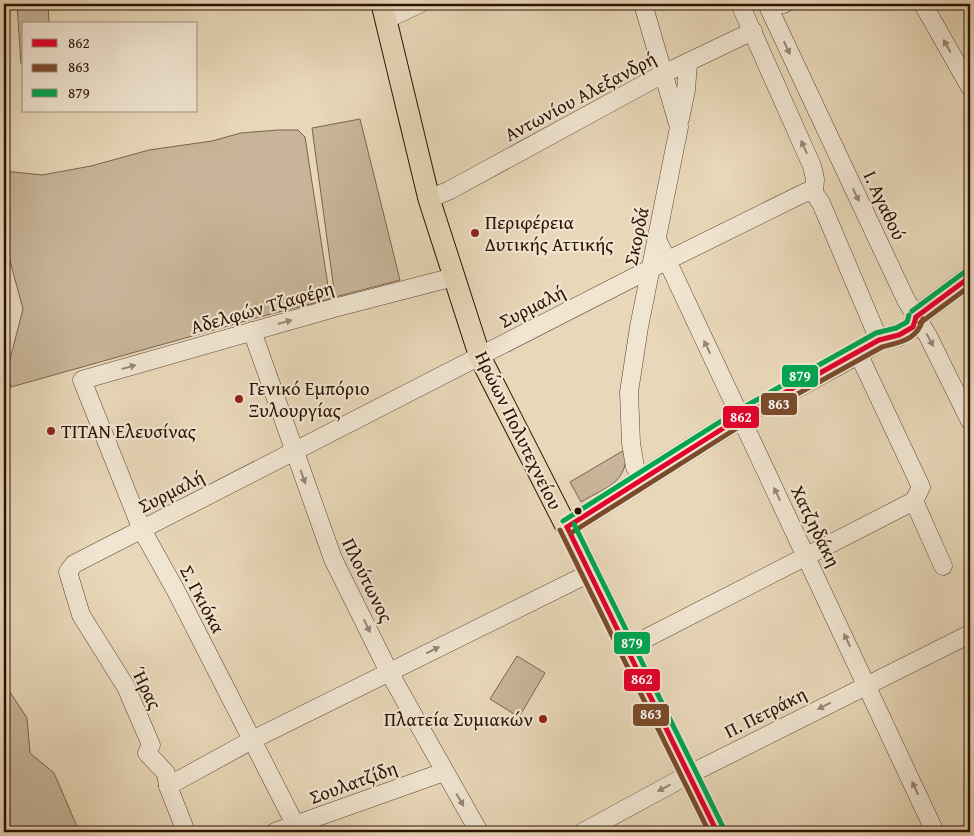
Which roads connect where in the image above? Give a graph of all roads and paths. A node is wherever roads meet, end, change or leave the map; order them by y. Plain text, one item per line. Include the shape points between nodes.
1 (419, 4) edge
2 (643, 4) edge
3 (740, 4) edge
4 (767, 4) edge
5 (923, 4) edge
6 (383, 12) edge
7 (753, 32) junction
8 (688, 63) junction
9 (663, 74) junction
10 (970, 87) edge
11 (679, 127) junction
12 (814, 194) junction
13 (429, 199) junction
14 (658, 266) junction
15 (454, 277) junction
16 (970, 277) edge
17 (916, 317) junction
18 (252, 332) junction
19 (879, 340) junction
20 (858, 353) junction
21 (480, 357) junction
22 (82, 380) joint
23 (741, 418) junction
24 (970, 421) edge
25 (294, 451) junction
26 (642, 479) junction
27 (914, 501) junction
28 (567, 527) junction
29 (142, 530) junction
30 (807, 555) junction
31 (74, 564) joint
32 (943, 566) dead end
33 (590, 573) junction
34 (968, 635) dead end
35 (627, 648) junction
36 (389, 672) junction
37 (867, 684) junction
38 (252, 740) junction
39 (444, 772) junction
40 (688, 775) junction
41 (168, 786) junction
42 (297, 829) edge
43 (186, 832) edge
44 (275, 832) edge
45 (479, 832) edge
46 (583, 832) edge
47 (717, 832) edge
48 (935, 832) edge

1 - 6 street
2 - 9 street, Σκορδά
3 - 7 street
4 -> 17 street, Ι. Αγαθού
10 -> 5 street
6 - 13 main road, Ηρώων Πολυτεχνείου
7 - 8 street, Αντωνίου Αλεξανδρή
12 -> 7 street via 812,166
8 - 9 street, Αντωνίου Αλεξανδρή
8 - 11 street
9 - 11 street, Σκορδά
9 - 13 street, Αντωνίου Αλεξανδρή
11 - 14 street, Σκορδά via 657,239
12 - 14 street, Συρμαλή via 806,192 793,197
12 - 19 street via 831,224
13 - 15 main road, Ηρώων Πολυτεχνείου
14 - 21 street, Συρμαλή
23 -> 14 street, Χατζηδάκη
14 - 26 street, Σκορδά via 628,392 630,443 635,467
18 -> 15 street, Αδελφών Τζαφέρη
15 - 21 main road, Ηρώων Πολυτεχνείου
16 - 17 main road
17 - 19 main road via 913,327
17 -> 24 street, Ι. Αγαθού
22 -> 18 street, Αδελφών Τζαφέρη
18 - 25 street, Πλούτωνος
19 - 20 main road
20 - 23 main road
20 - 27 street via 921,487
21 - 25 street, Συρμαλή
21 - 28 main road, Ηρώων Πολυτεχνείου
22 - 29 street, Σ. Γκιόκα
23 - 26 main road
30 -> 23 street, Χατζηδάκη
25 - 29 street, Συρμαλή
25 -> 36 street, Πλούτωνος via 333,558
26 - 28 main road
27 - 30 street
27 - 32 street
28 - 33 main road, Ηρώων Πολυτεχνείου
29 - 31 street, Συρμαλή
29 - 38 street, Σ. Γκιόκα
30 - 35 street
37 -> 30 street, Χατζηδάκη
31 - 41 street, Ήρας via 68,572 81,615 126,687 151,745 147,753 166,773
33 - 35 main road, Ηρώων Πολυτεχνείου
36 -> 33 street
34 - 37 street, Π. Πετράκη
35 - 40 main road, Ηρώων Πολυτεχνείου
36 - 38 street
36 - 39 street, Πλούτωνος
37 -> 40 street, Π. Πετράκη
48 -> 37 street, Χατζηδάκη
38 - 41 street
38 - 42 street, Σ. Γκιόκα
39 - 42 street, Σουλατζίδη
39 -> 45 street, Πλούτωνος
40 -> 46 street, Π. Πετράκη
40 - 47 main road, Ηρώων Πολυτεχνείου
41 - 43 street, Ήρας
42 - 44 street, Σουλατζίδη

